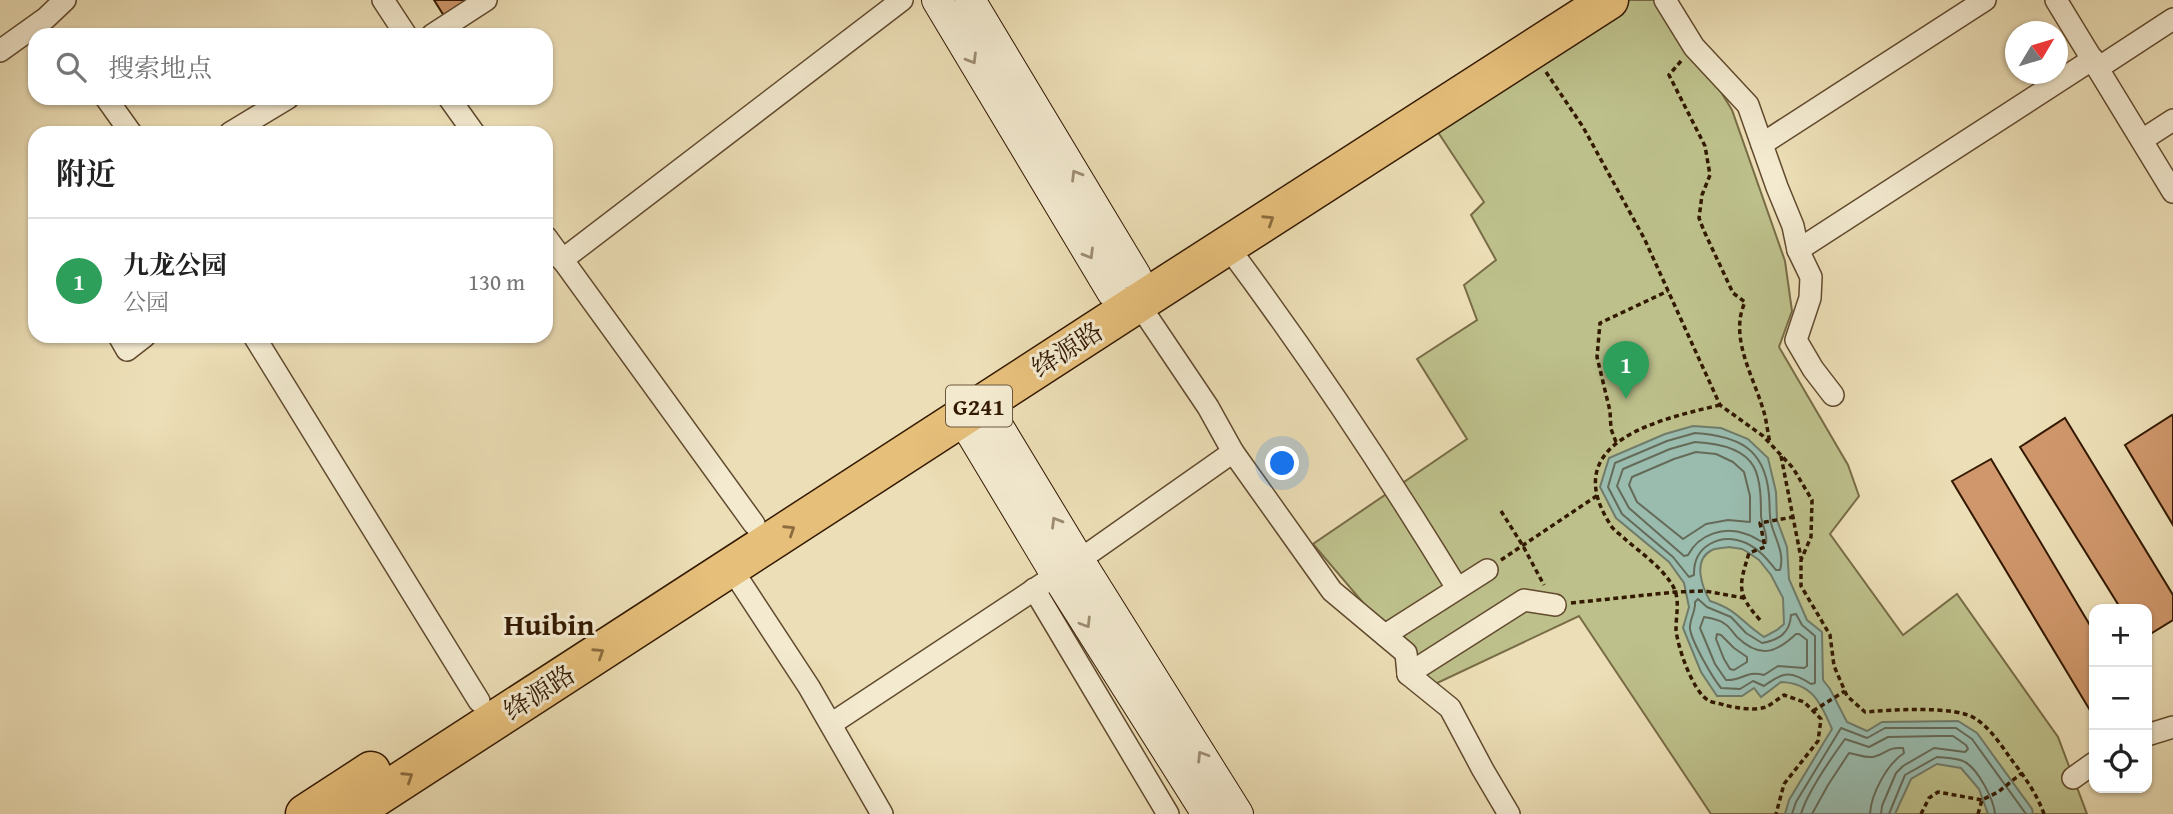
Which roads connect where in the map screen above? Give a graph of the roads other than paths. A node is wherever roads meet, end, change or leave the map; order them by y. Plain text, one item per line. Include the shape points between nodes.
1 (65, 0) edge
2 (383, 0) edge
3 (486, 0) edge
4 (902, 0) edge
5 (937, 0) edge
6 (970, 0) edge
7 (1563, 0) edge
8 (1609, 0) edge
9 (1665, 0) edge
10 (1985, 0) edge
11 (2056, 0) edge
12 (2173, 19) edge
13 (32, 28) edge
14 (397, 28) edge
15 (443, 28) edge
16 (28, 31) edge
17 (0, 51) edge
18 (2096, 63) junction
19 (111, 105) edge
20 (276, 105) edge
21 (454, 105) edge
22 (2173, 120) edge
23 (126, 126) edge
24 (242, 126) edge
25 (469, 126) edge
26 (2142, 140) junction
27 (1762, 144) junction
28 (2173, 192) edge
29 (553, 247) edge
30 (1228, 247) junction
31 (1798, 250) junction
32 (562, 260) junction
33 (1129, 290) junction
34 (123, 343) edge
35 (136, 343) edge
36 (258, 343) edge
37 (1833, 395) dead end
38 (973, 410) junction
39 (1233, 452) junction
40 (754, 524) junction
41 (731, 568) junction
42 (1487, 570) road end
43 (1056, 575) junction
44 (1457, 587) junction
45 (1555, 605) road end
46 (1385, 635) junction
47 (1408, 674) junction
48 (479, 701) junction
49 (831, 724) junction
50 (2173, 727) edge
51 (2152, 733) edge
52 (2089, 767) edge
53 (2073, 778) dead end
54 (304, 814) edge
55 (350, 814) edge
56 (881, 814) edge
57 (1168, 814) edge
58 (1207, 814) edge
59 (1238, 814) edge
60 (1509, 814) edge

1 - 13 street
2 - 14 street
3 - 15 street
4 - 32 street
5 -> 33 street
33 -> 6 street
7 - 33 highway, 绛源路 / G241
30 -> 8 highway, 绛源路 / G241
9 - 27 street via 1694,47 1748,104
10 - 27 street
11 - 18 street
12 - 18 street
16 - 17 street
18 - 26 street
18 - 31 street
19 - 23 street
20 - 24 street
21 - 25 street
22 - 26 street
26 - 28 street
27 - 31 street
29 - 32 street
30 - 33 highway, 绛源路 / G241
30 - 44 street via 1292,333
31 - 37 street via 1811,277 1810,298 1796,340
32 - 40 street
33 - 38 highway, 绛源路 / G241
33 - 39 street
33 - 40 highway, 绛源路 / G241
34 - 35 street via 127,350
36 - 48 street
41 -> 38 highway, 绛源路 / G241
38 - 43 street
39 - 43 street
39 - 46 street via 1332,591
40 - 48 highway, 绛源路 / G241
41 - 49 street
55 -> 41 highway, 绛源路 / G241
42 - 44 street
43 - 49 street
43 - 57 street
43 -> 58 street
59 -> 43 street
44 - 46 street
45 - 47 street via 1524,600
46 - 47 street via 1406,653
47 - 60 street via 1450,708
48 - 54 highway, 绛源路 / G241
49 - 56 street
50 - 51 street
52 - 53 street

